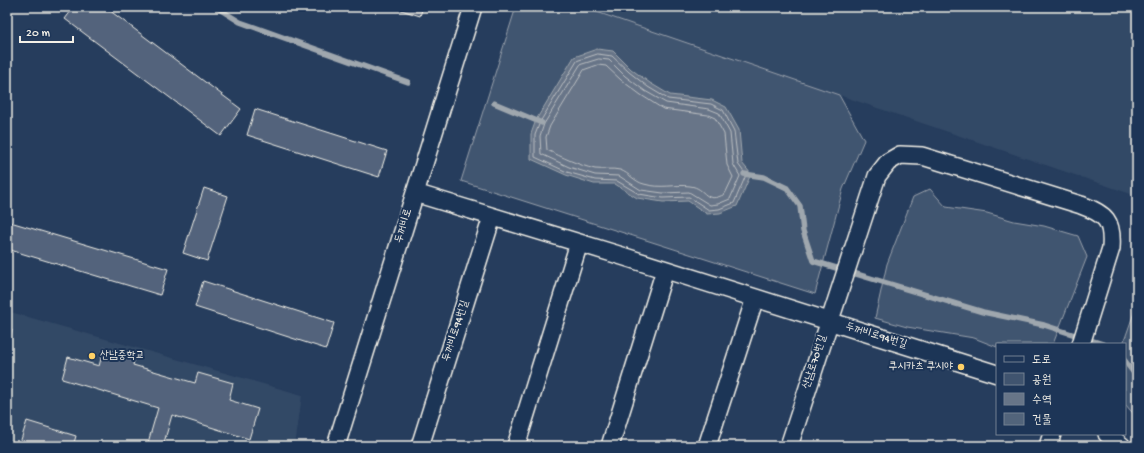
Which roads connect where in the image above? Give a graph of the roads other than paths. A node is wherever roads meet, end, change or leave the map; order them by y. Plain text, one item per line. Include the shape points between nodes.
1 (473, 7) edge
2 (415, 193) junction
3 (492, 217) junction
4 (579, 243) junction
5 (665, 270) junction
6 (755, 298) junction
7 (828, 321) junction
8 (1081, 343) edge
9 (996, 374) edge
10 (1052, 435) edge
11 (1108, 435) edge
12 (336, 446) edge
13 (420, 446) edge
14 (516, 446) edge
15 (610, 446) edge
16 (707, 446) edge
17 (789, 446) edge
18 (1048, 446) edge
19 (1122, 446) edge

1 - 2 street, 두꺼비로
2 - 3 street, 두꺼비로94번길
2 - 12 street, 두꺼비로
3 - 4 street, 두꺼비로94번길
3 - 13 street, 두꺼비로94번길
4 - 5 street, 두꺼비로94번길
4 - 14 street
5 - 6 street, 두꺼비로94번길
5 - 15 street
6 - 7 street, 두꺼비로94번길
6 - 16 street
7 - 8 street, 산남로70번길 via 877,176 888,162 900,154 922,156 1081,205 1101,214 1112,232 1111,248
7 - 9 street, 두꺼비로94번길
7 - 17 street, 산남로70번길
10 - 18 street
11 - 19 street

